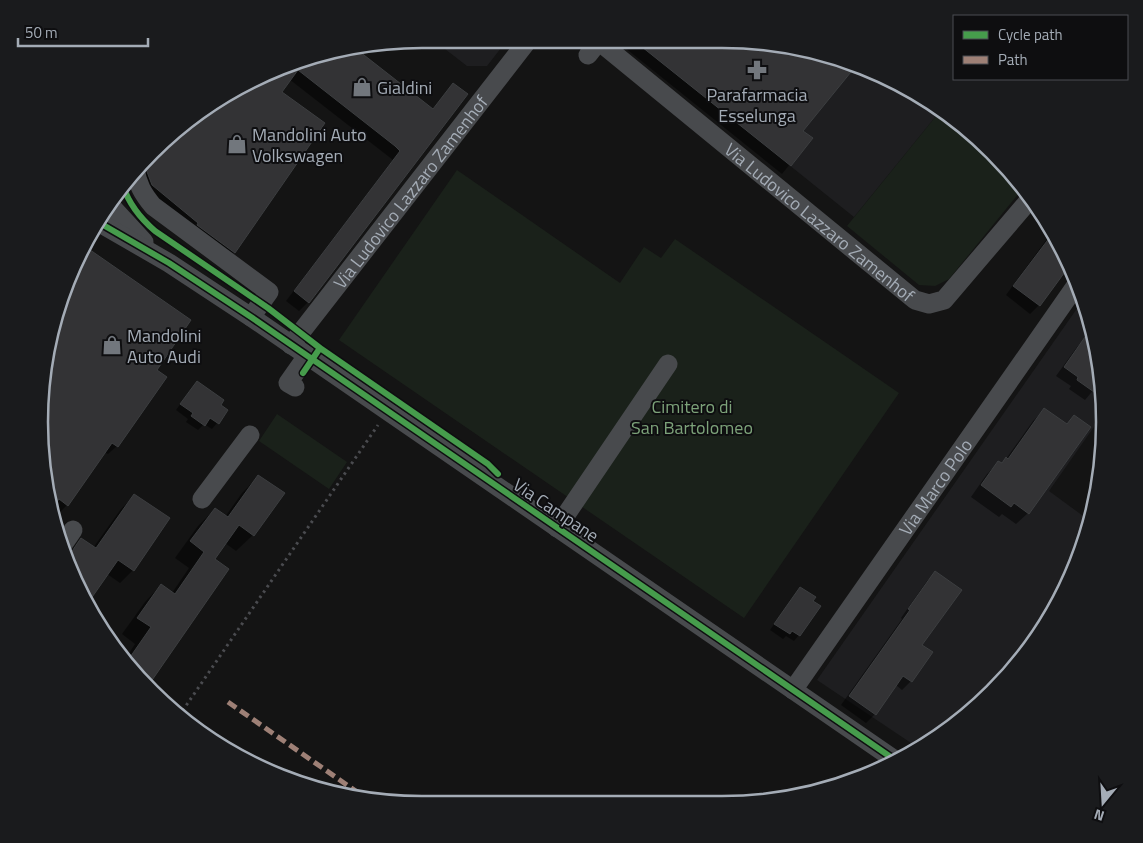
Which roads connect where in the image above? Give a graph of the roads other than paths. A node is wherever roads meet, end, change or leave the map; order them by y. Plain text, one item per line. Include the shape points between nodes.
1 (517, 48) edge
2 (599, 48) edge
3 (137, 179) edge
4 (1025, 205) edge
5 (114, 210) edge
6 (104, 225) edge
7 (153, 253) junction
8 (1072, 291) edge
9 (251, 317) junction
10 (291, 345) junction
11 (307, 356) junction
12 (668, 364) dead end
13 (295, 387) dead end
14 (250, 435) dead end
15 (202, 499) dead end
16 (557, 528) junction
17 (73, 530) dead end
18 (66, 540) edge
19 (793, 690) junction
20 (889, 756) edge

1 - 10 street, Via Ludovico Lazzaro Zamenhof
2 - 4 street, Via Ludovico Lazzaro Zamenhof via 915,300 929,304 944,300
3 - 9 street via 153,206 270,291
5 - 7 street, Via Campane
6 - 7 street, Via Campane
7 - 9 street, Via Campane
8 - 19 street, Via Marco Polo
9 - 10 street, Via Campane
10 - 11 street, Via Campane
11 - 13 street via 288,382
11 - 16 street, Via Campane
12 - 16 street
14 - 15 street
16 - 19 street, Via Campane
17 - 18 street
19 - 20 street, Via Campane

